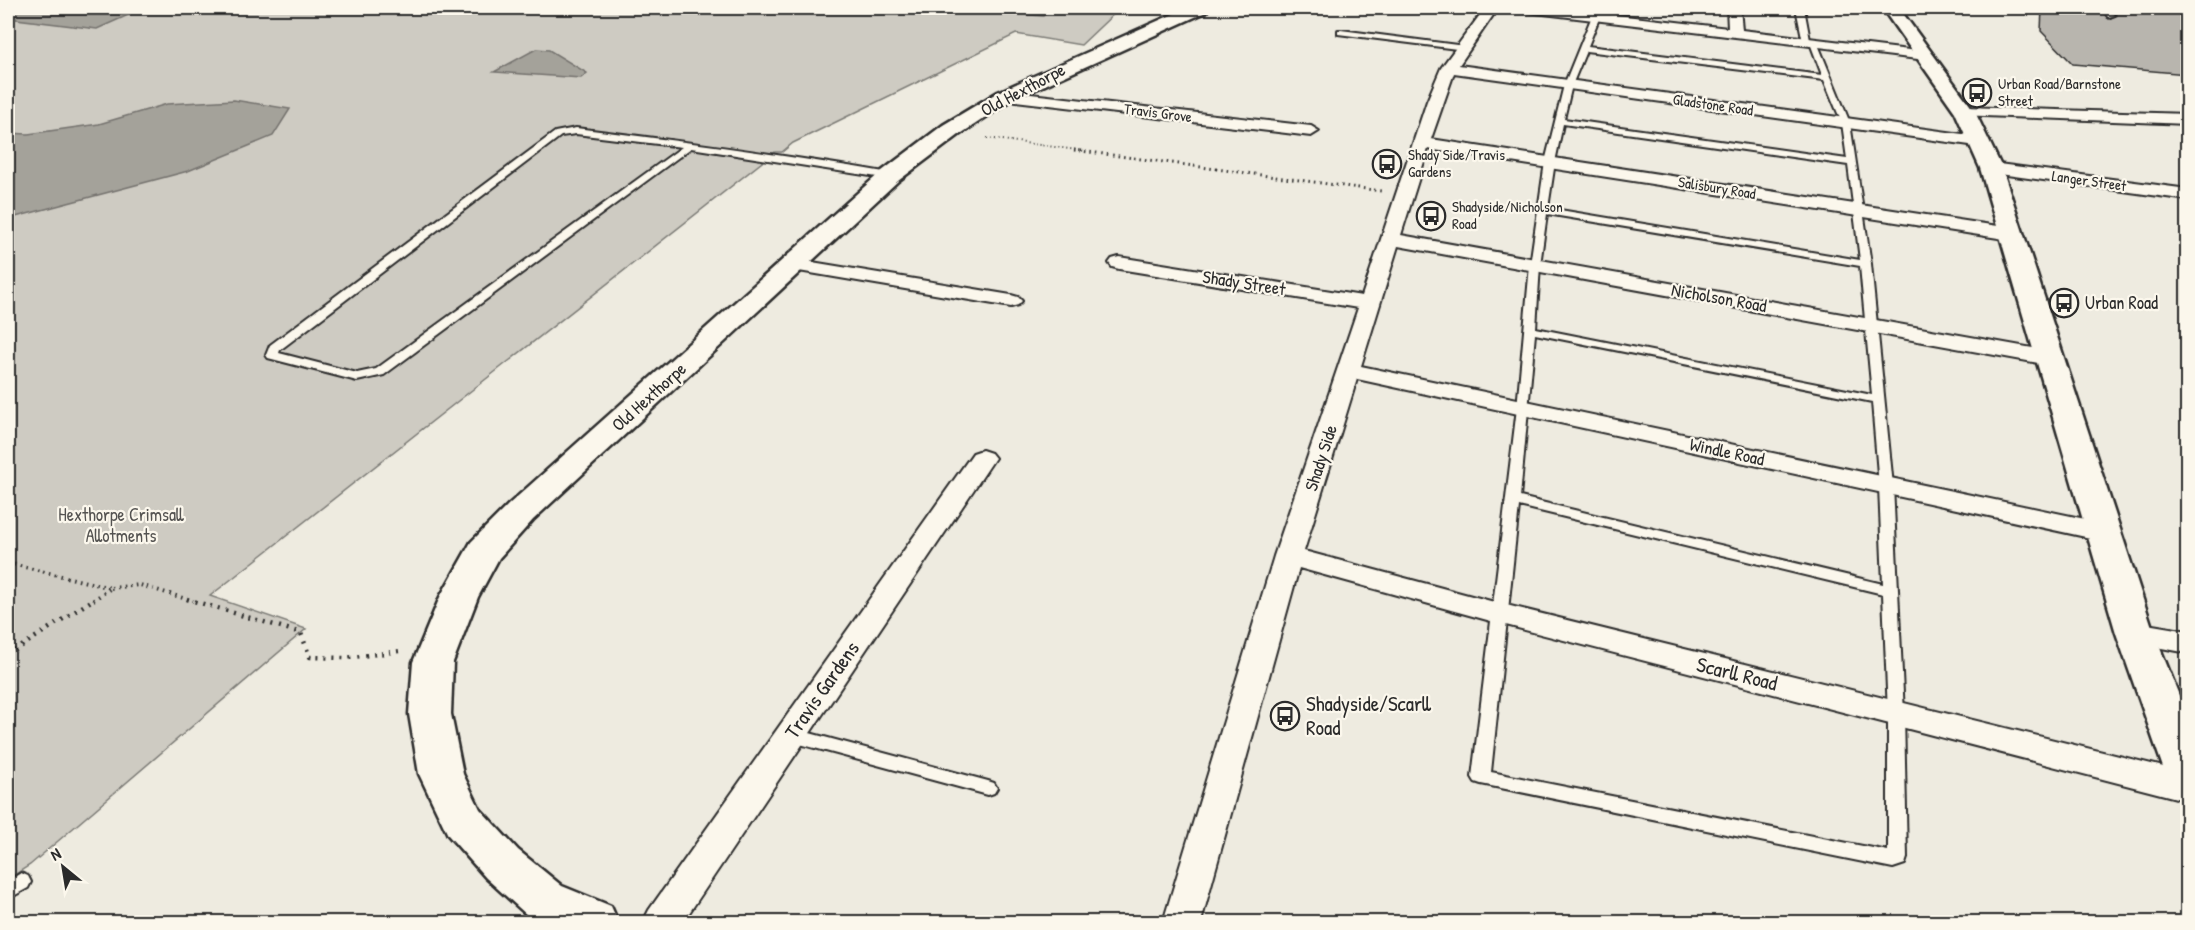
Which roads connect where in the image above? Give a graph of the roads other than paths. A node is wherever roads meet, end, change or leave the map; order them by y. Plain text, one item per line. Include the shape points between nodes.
1 (1200, 8) edge
2 (1491, 8) edge
3 (1527, 8) edge
4 (1731, 8) edge
5 (1800, 8) edge
6 (1890, 8) edge
7 (2105, 8) edge
8 (1614, 13) edge
9 (2111, 15) dead end
10 (1596, 16) junction
11 (1341, 32) dead end
12 (1735, 33) junction
13 (1810, 42) junction
14 (1465, 48) junction
15 (1583, 48) junction
16 (1926, 56) junction
17 (1449, 69) junction
18 (1828, 78) junction
19 (1568, 85) junction
20 (1005, 96) junction
21 (1965, 112) junction
22 (2187, 119) edge
23 (1560, 121) junction
24 (1846, 123) junction
25 (1311, 131) dead end
26 (1977, 141) junction
27 (1423, 143) junction
28 (691, 144) junction
29 (1550, 162) junction
30 (1853, 163) junction
31 (1991, 168) junction
32 (890, 176) junction
33 (2187, 195) edge
34 (1543, 210) junction
35 (1860, 210) junction
36 (2011, 234) junction
37 (1390, 239) junction
38 (1119, 263) dead end
39 (1866, 264) junction
40 (794, 265) junction
41 (1535, 265) junction
42 (1011, 301) dead end
43 (1368, 303) junction
44 (1872, 326) junction
45 (1530, 330) junction
46 (2049, 358) junction
47 (1350, 371) junction
48 (1879, 400) junction
49 (1523, 408) junction
50 (982, 458) dead end
51 (1886, 486) junction
52 (1512, 500) junction
53 (2104, 532) junction
54 (1288, 556) junction
55 (1891, 591) junction
56 (1498, 613) junction
57 (2135, 633) junction
58 (2187, 642) edge
59 (1896, 714) junction
60 (791, 735) junction
61 (2187, 776) edge
62 (2187, 787) edge
63 (988, 788) dead end
64 (594, 922) edge
65 (662, 922) edge
66 (1182, 922) edge

1 - 20 street, Old Hexthorpe
2 - 14 street, Shady Side
3 - 10 street
4 - 12 street
5 - 13 lane
6 - 16 street
7 - 9 lane
8 - 10 street
8 - 12 street
10 - 15 lane
11 - 14 lane
12 - 13 street
13 - 16 street
13 - 18 lane
14 - 17 street, Shady Side
15 - 18 lane
15 - 19 lane
16 - 21 street
17 - 19 street, Gladstone Road
17 - 27 street, Shady Side
18 - 24 lane
19 - 23 lane
19 - 24 street, Gladstone Road
20 - 25 street, Travis Grove
20 - 32 street, Old Hexthorpe
21 - 22 street
21 - 26 street
23 - 29 lane
23 - 30 lane
24 - 26 street, Gladstone Road
24 - 30 lane
26 - 31 street
27 - 29 street, Salisbury Road
27 - 37 street, Shady Side
28 - 28 lane via 576,131 558,134 274,348 272,355 357,377 380,372
28 - 32 lane
29 - 34 lane
29 - 35 street, Salisbury Road
30 - 35 lane
31 - 33 street, Langer Street
31 - 36 street
32 - 40 street, Old Hexthorpe
34 - 39 lane
34 - 41 lane
35 - 36 street, Salisbury Road
35 - 39 lane
36 - 46 street
37 - 41 street, Nicholson Road
37 - 43 street, Shady Side
38 - 43 street, Shady Street
39 - 44 lane
40 - 42 street
40 - 64 street, Old Hexthorpe via 530,504 484,551 459,597 433,662 430,714 441,774 464,822 502,864 545,901
41 - 44 street, Nicholson Road
41 - 45 lane
43 - 47 street, Shady Side
44 - 46 street, Nicholson Road
44 - 48 lane
45 - 48 lane
45 - 49 lane
46 - 53 street
47 - 49 street, Windle Road
47 - 54 street, Shady Side
48 - 51 lane
49 - 51 street, Windle Road
49 - 52 lane
50 - 60 street, Travis Gardens
51 - 53 street, Windle Road
51 - 55 lane
52 - 55 lane
52 - 56 lane
53 - 57 street
54 - 56 street, Scarll Road
54 - 66 street, Shady Side
55 - 59 lane
56 - 59 street, Scarll Road
56 - 59 lane via 1481,777 1893,860 1898,858
57 - 58 street
57 - 61 street
59 - 62 street, Scarll Road
60 - 63 lane
60 - 65 street, Travis Gardens

